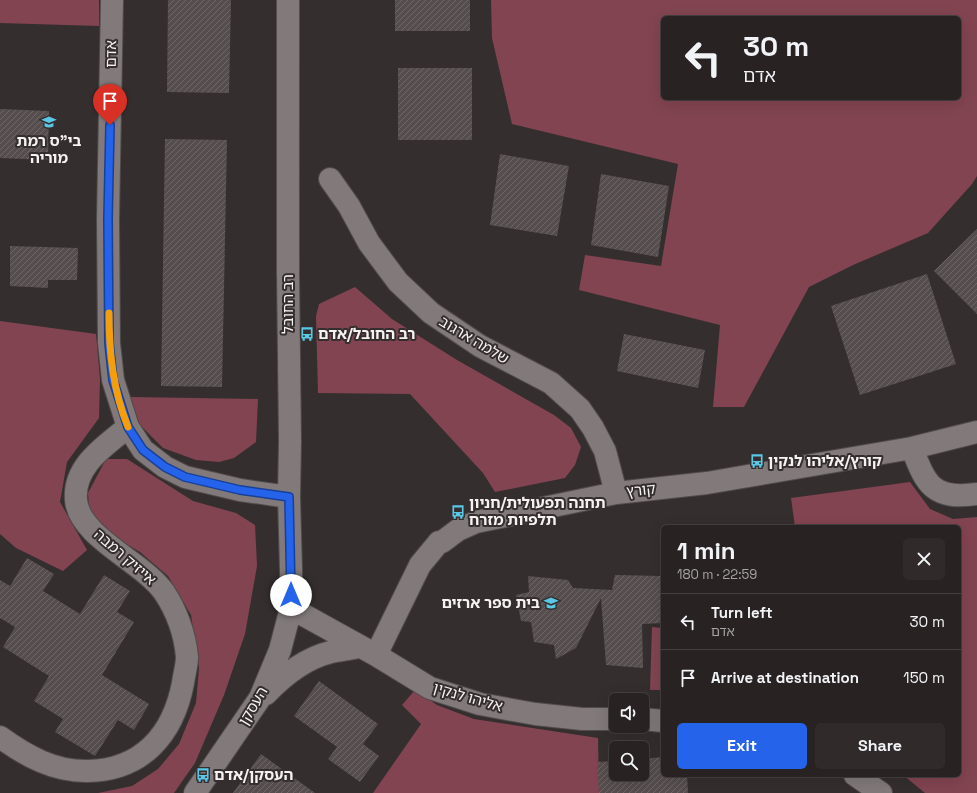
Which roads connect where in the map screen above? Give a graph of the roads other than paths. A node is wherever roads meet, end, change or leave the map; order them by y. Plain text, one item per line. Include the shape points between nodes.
1 (112, 0) edge
2 (288, 0) edge
3 (330, 179) dead end
4 (128, 427) junction
5 (977, 432) edge
6 (912, 448) junction
7 (616, 493) junction
8 (977, 494) edge
9 (289, 497) junction
10 (291, 608) junction
11 (368, 651) junction
12 (251, 712) junction
13 (609, 719) edge
14 (649, 720) edge
15 (661, 721) edge
16 (0, 737) edge
17 (858, 777) edge
18 (195, 793) edge
19 (881, 793) edge

1 - 4 street, אדם via 108,219 109,343 113,380
2 - 9 street, רב החובל
3 - 7 street, שלמה ארגוב via 349,206 369,243 398,282 431,313 480,346 551,383 580,409 605,451
4 - 9 street, אדם via 143,450 165,467 185,477 240,490
4 - 16 street, אייזיק רמבה via 85,465 78,480 76,500 81,517 95,533 149,575 176,612 187,657 180,701 167,729 153,745 119,767 99,771 55,767 35,759
5 - 6 street, קורץ
6 - 7 street, קורץ via 707,483
6 - 8 street via 921,472 929,484 941,493 963,496
7 - 11 street, קורץ via 476,522 439,542 420,565 414,581
9 - 10 street, רב החובל
10 - 11 street, אליהו לנקין
10 - 12 street, העסקן via 278,657 267,684
11 - 12 street via 330,652 310,660 275,685
11 - 13 street, אליהו לנקין via 430,688 480,704 535,714
12 - 18 street, העסקן
14 - 15 street
17 - 19 street

